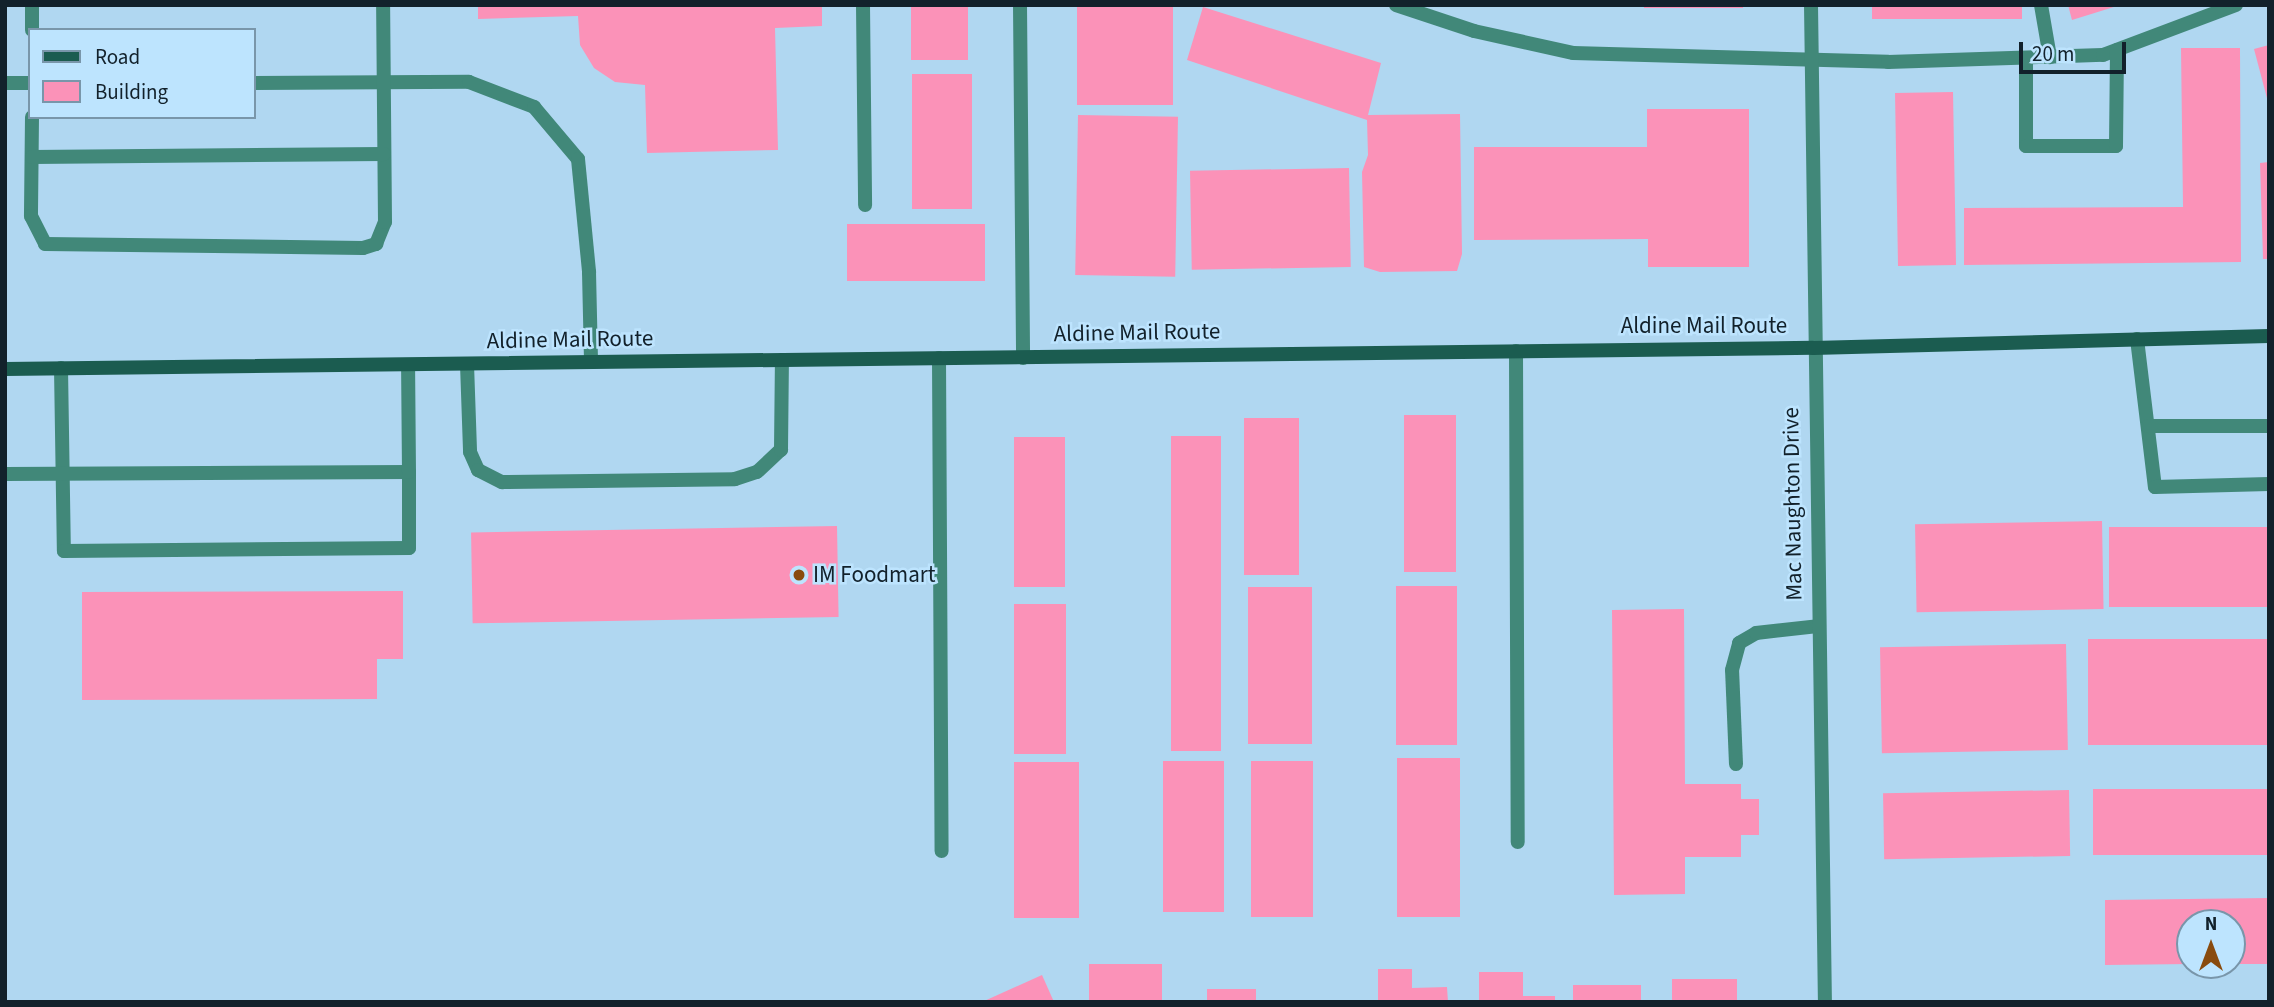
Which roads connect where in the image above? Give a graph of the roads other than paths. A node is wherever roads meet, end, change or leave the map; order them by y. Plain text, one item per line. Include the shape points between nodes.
1 (32, 5) edge
2 (383, 5) edge
3 (863, 5) edge
4 (1020, 5) edge
5 (1396, 5) edge
6 (1811, 5) edge
7 (2041, 5) edge
8 (2236, 5) edge
9 (1433, 11) edge
10 (32, 28) edge
11 (2117, 50) junction
12 (2050, 57) junction
13 (2026, 58) junction
14 (1812, 59) junction
15 (383, 82) junction
16 (5, 83) edge
17 (28, 83) edge
18 (256, 83) edge
19 (32, 119) edge
20 (384, 154) junction
21 (32, 157) junction
22 (865, 205) dead end
23 (2269, 336) edge
24 (2137, 339) junction
25 (1813, 348) junction
26 (1517, 351) junction
27 (939, 358) junction
28 (1023, 358) junction
29 (782, 360) junction
30 (591, 362) junction
31 (467, 364) junction
32 (408, 365) junction
33 (61, 368) junction
34 (5, 369) edge
35 (2148, 426) junction
36 (2269, 426) edge
37 (409, 472) junction
38 (5, 474) edge
39 (62, 474) junction
40 (2269, 484) edge
41 (1818, 626) junction
42 (1736, 764) dead end
43 (1518, 842) dead end
44 (942, 851) dead end
45 (1825, 1002) edge

1 - 10 street
2 - 15 street
3 - 22 street
4 - 28 street
5 - 9 street
6 - 14 street, Mac Naughton Drive
7 - 12 street
8 - 11 street
9 - 14 street via 1573,53
11 - 12 street
11 - 13 street via 2116,146 2026,146
12 - 13 street
13 - 14 street
14 - 25 street, Mac Naughton Drive
15 - 18 street
15 - 20 street
15 - 30 street via 469,82 534,107 578,159 589,272
16 - 17 street
19 - 21 street
20 - 21 street
20 - 21 street via 385,222 376,244 363,248 45,244 31,216
23 - 24 main road, Aldine Mail Route
24 - 25 main road, Aldine Mail Route
24 - 35 street
25 - 26 main road, Aldine Mail Route
25 - 41 street, Mac Naughton Drive
26 - 28 main road, Aldine Mail Route
26 - 43 street
27 - 28 main road, Aldine Mail Route
27 - 29 main road, Aldine Mail Route
27 - 44 street
29 - 30 main road, Aldine Mail Route
29 - 31 street via 781,450 757,472 735,479 516,482 502,482 478,470 470,452
30 - 31 main road, Aldine Mail Route
31 - 32 main road, Aldine Mail Route
32 - 33 main road, Aldine Mail Route
32 - 37 street
33 - 34 main road, Aldine Mail Route
33 - 39 street
35 - 36 street
35 - 40 street via 2155,487
37 - 39 street
37 - 39 street via 409,548 78,551 64,551
38 - 39 street
41 - 42 street via 1756,633 1739,643 1732,670
41 - 45 street, Mac Naughton Drive

